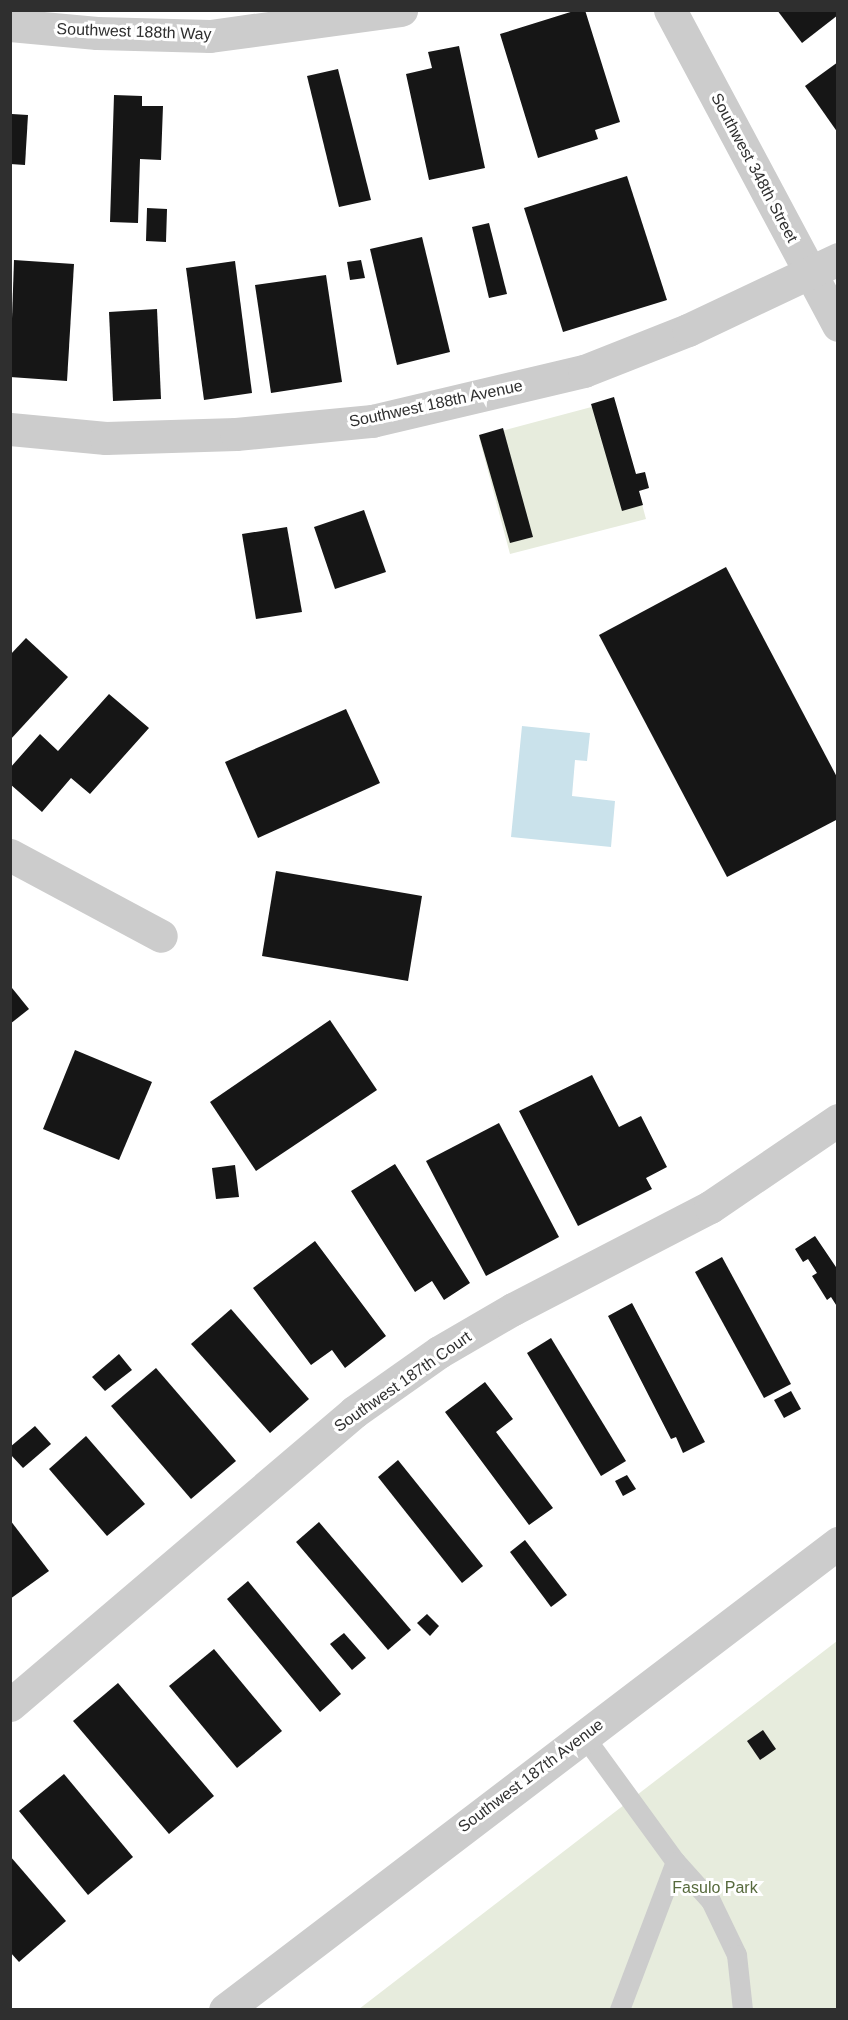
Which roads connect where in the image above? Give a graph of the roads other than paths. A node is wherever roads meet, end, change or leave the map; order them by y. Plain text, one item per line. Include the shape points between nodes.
1 (401, 10) edge
2 (670, 10) edge
3 (10, 25) edge
4 (824, 266) edge
5 (837, 325) edge
6 (10, 429) edge
7 (10, 855) edge
8 (161, 936) dead end
9 (837, 1120) edge
10 (837, 1543) edge
11 (15, 1690) edge
12 (584, 1736) junction
13 (676, 1862) junction
14 (225, 2010) edge
15 (620, 2010) edge
16 (743, 2010) edge

1 - 3 street, Southwest 188th Way via 210,36 97,33
2 - 4 street, Southwest 348th Street
4 - 5 street, Southwest 348th Street
4 - 6 street, Southwest 188th Avenue via 688,330 584,371 372,421 236,434 106,438
7 - 8 street
9 - 11 street, Southwest 187th Court via 710,1207 513,1309 439,1352 354,1412
10 - 12 street, Southwest 187th Avenue
12 - 13 lane
12 - 14 street, Southwest 187th Avenue
13 - 15 lane
13 - 16 lane via 711,1901 737,1955

